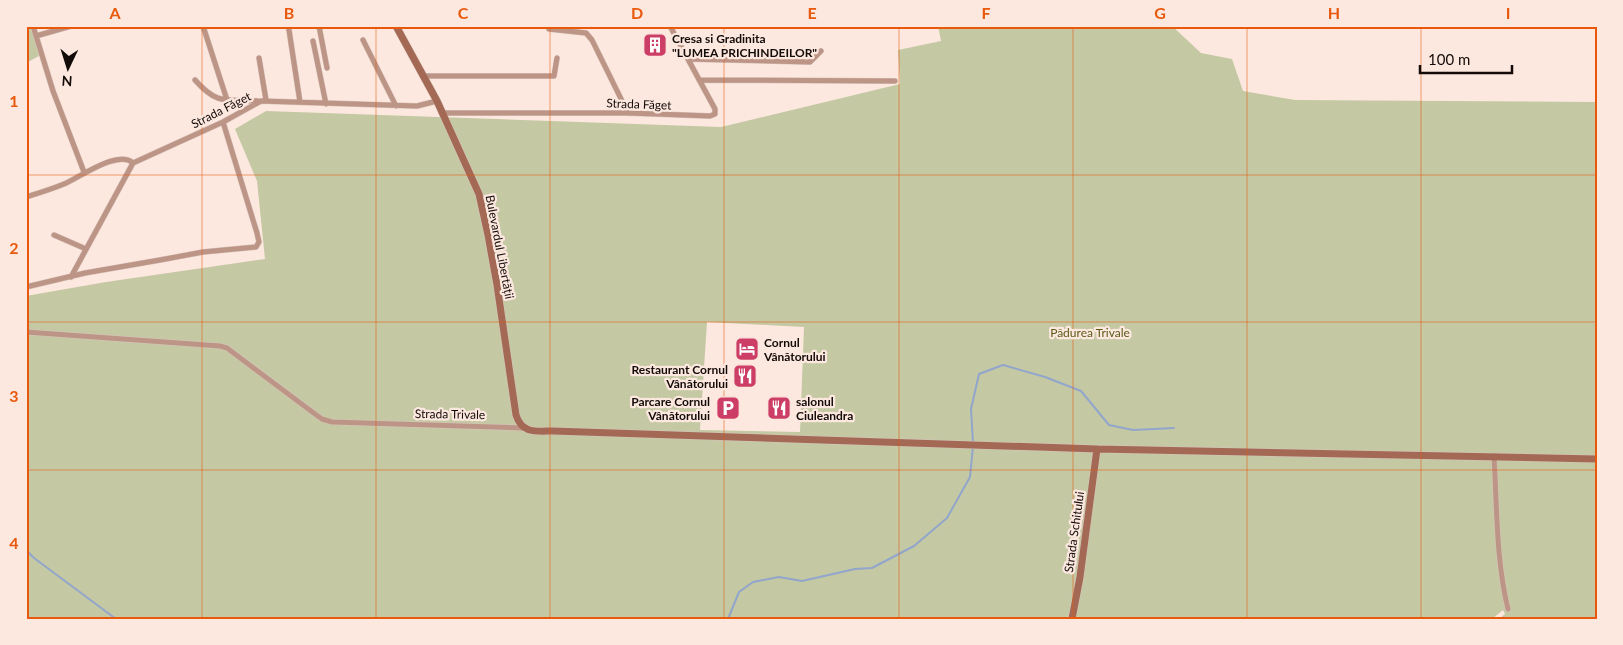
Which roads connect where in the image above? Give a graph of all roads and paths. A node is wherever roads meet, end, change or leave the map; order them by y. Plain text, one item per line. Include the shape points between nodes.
1 (33, 26) edge
2 (71, 26) edge
3 (203, 26) edge
4 (319, 26) edge
5 (396, 26) edge
6 (670, 26) edge
7 (548, 29) dead end
8 (289, 30) dead end
9 (36, 36) junction
10 (363, 40) dead end
11 (313, 41) dead end
12 (821, 51) dead end
13 (259, 58) dead end
14 (556, 58) dead end
15 (688, 59) junction
16 (327, 68) dead end
17 (423, 76) junction
18 (195, 80) dead end
19 (699, 80) junction
20 (895, 81) dead end
21 (227, 100) junction
22 (263, 101) junction
23 (436, 101) junction
24 (300, 102) junction
25 (326, 104) junction
26 (396, 106) junction
27 (442, 113) junction
28 (628, 113) junction
29 (223, 122) junction
30 (132, 163) junction
31 (84, 172) junction
32 (26, 197) edge
33 (54, 235) dead end
34 (86, 249) junction
35 (71, 277) junction
36 (26, 287) edge
37 (26, 332) edge
38 (523, 428) junction
39 (1097, 449) junction
40 (1494, 456) junction
41 (1597, 458) edge
42 (1508, 609) dead end
43 (1072, 619) edge

1 - 9 street
2 - 9 street
3 - 21 street
4 - 16 street
5 - 17 main road, Bulevardul Libertății
6 - 15 street
7 - 28 street via 586,33
8 - 24 street
9 - 31 street
10 - 26 street
11 - 25 street
12 - 15 street via 810,62
13 - 22 street
14 - 17 street via 554,76
15 - 19 street
17 - 23 main road, Bulevardul Libertății
18 - 21 street via 214,97
19 - 20 street
19 - 28 street, Strada Făget via 715,114
21 - 22 street
22 - 24 street, Strada Făget
22 - 29 street, Strada Făget
23 - 26 street, Strada Făget
23 - 27 main road, Bulevardul Libertății
24 - 25 street, Strada Făget
25 - 26 street, Strada Făget
27 - 28 street, Strada Făget
27 - 38 main road, Bulevardul Libertății via 478,194 494,268 516,415
29 - 30 street, Strada Făget
29 - 35 street via 257,233 259,242 256,247 186,255
30 - 31 street, Strada Făget via 124,158
30 - 34 street
31 - 32 street, Strada Făget via 65,184
33 - 34 street
34 - 35 street
35 - 36 street
37 - 38 street, Strada Trivale via 227,348 322,419 332,422
38 - 39 main road, Strada Trivale
39 - 40 main road, Strada Trivale
39 - 43 main road, Strada Schitului
40 - 41 main road, Strada Trivale
40 - 42 street via 1499,546

